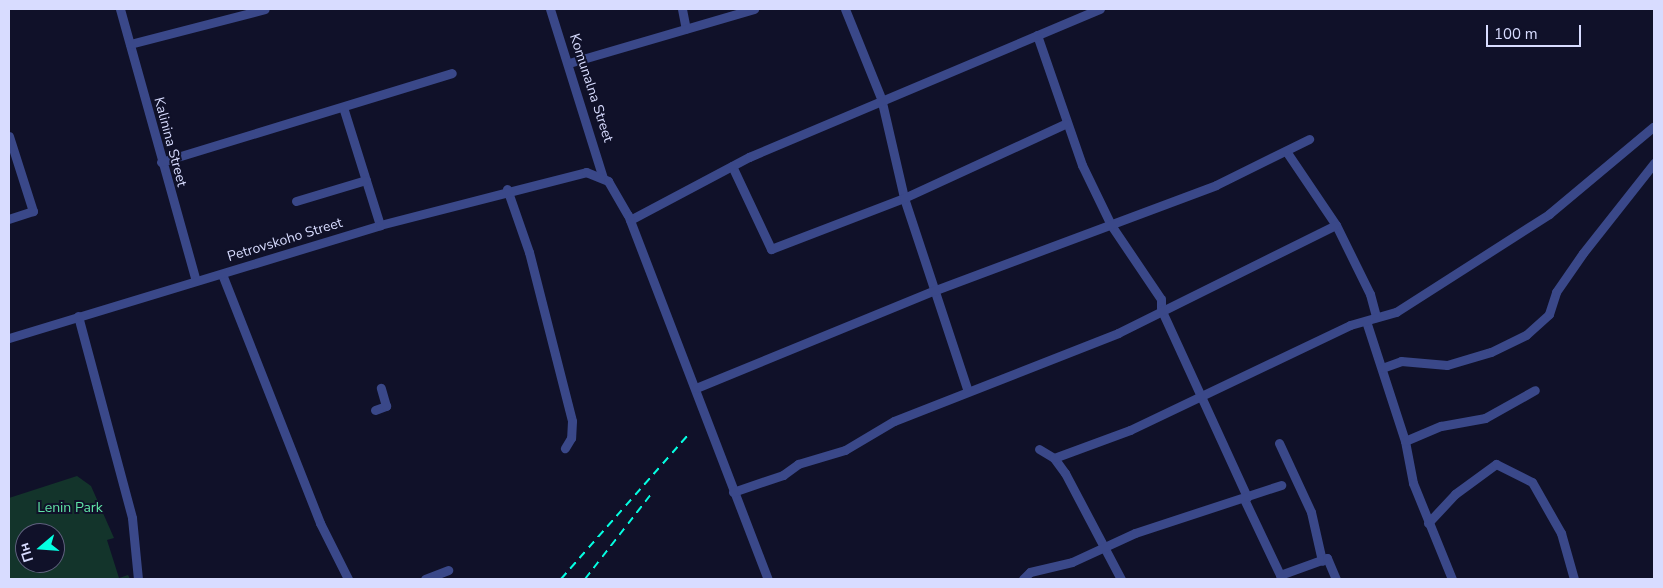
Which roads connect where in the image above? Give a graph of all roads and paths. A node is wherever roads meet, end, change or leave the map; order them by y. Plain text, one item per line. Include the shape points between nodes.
1 (120, 9) edge
2 (265, 9) edge
3 (550, 9) edge
4 (682, 9) edge
5 (754, 9) edge
6 (845, 9) edge
7 (1100, 9) edge
8 (686, 29) junction
9 (1037, 35) junction
10 (130, 44) junction
11 (569, 63) junction
12 (452, 73) dead end
13 (881, 98) junction
14 (343, 107) junction
15 (1067, 123) junction
16 (1653, 127) edge
17 (9, 136) edge
18 (1309, 139) dead end
19 (1286, 151) junction
20 (161, 162) junction
21 (1654, 163) edge
22 (732, 166) junction
23 (603, 178) junction
24 (366, 180) junction
25 (507, 189) junction
26 (904, 198) junction
27 (296, 201) dead end
28 (9, 219) edge
29 (630, 220) junction
30 (380, 225) junction
31 (1111, 225) junction
32 (1336, 225) junction
33 (222, 274) junction
34 (196, 281) junction
35 (933, 291) junction
36 (1162, 309) junction
37 (78, 316) junction
38 (1376, 317) junction
39 (1366, 321) junction
40 (9, 338) edge
41 (1382, 368) junction
42 (381, 388) dead end
43 (696, 388) junction
44 (1535, 390) dead end
45 (968, 391) junction
46 (1204, 396) junction
47 (375, 410) dead end
48 (1405, 441) junction
49 (1278, 442) dead end
50 (565, 448) dead end
51 (1039, 449) dead end
52 (1054, 458) junction
53 (1281, 485) dead end
54 (733, 492) junction
55 (1245, 498) junction
56 (1428, 524) junction
57 (1105, 547) junction
58 (1322, 560) junction
59 (448, 570) dead end
60 (1281, 577) edge
61 (138, 579) edge
62 (348, 579) edge
63 (425, 579) edge
64 (768, 579) edge
65 (1024, 579) edge
66 (1121, 579) edge
67 (1336, 579) edge
68 (1452, 579) edge
69 (1574, 579) edge

1 - 10 street, Kalinina Street
2 - 10 street
3 - 11 street, Komunalna Street
4 - 8 street
5 - 8 street
6 - 13 street
7 - 9 street
8 - 11 street
9 - 13 street
9 - 15 street
10 - 20 street, Kalinina Street
11 - 23 street, Komunalna Street
12 - 14 street
13 - 22 street
13 - 26 street
14 - 20 street
14 - 24 street
15 - 26 street
15 - 31 street
16 - 38 street via 1548,214 1396,312
17 - 28 street via 33,211
18 - 19 street
19 - 31 street via 1216,185
19 - 32 street
20 - 34 street, Kalinina Street
21 - 41 street via 1583,253 1556,292 1548,314 1526,335 1491,352 1447,365 1402,361
22 - 26 street via 771,249
22 - 29 street
23 - 25 street, Petrovskoho Street via 570,173
23 - 29 street via 616,190
24 - 27 street
24 - 30 street
25 - 30 street, Petrovskoho Street
25 - 50 street via 528,252 572,421 571,438
26 - 35 street
29 - 43 street
30 - 33 street, Petrovskoho Street
31 - 35 street
31 - 36 street via 1161,299
32 - 36 street via 1286,253
32 - 38 street via 1370,294
33 - 34 street, Petrovskoho Street
33 - 62 street via 320,523
34 - 37 street, Petrovskoho Street
35 - 43 street
35 - 45 street
36 - 45 street via 1118,333
36 - 46 street
37 - 40 street, Petrovskoho Street
37 - 61 street via 132,518
38 - 39 street
39 - 41 street
39 - 46 street via 1263,363
41 - 48 street
42 - 47 street via 386,406
43 - 54 street
44 - 48 street via 1485,418 1441,426
45 - 54 street via 894,421 845,450 798,464 783,475
46 - 52 street
46 - 55 street
48 - 56 street via 1413,483
49 - 58 street via 1311,512
51 - 52 street
52 - 57 street
53 - 55 street
54 - 64 street
55 - 57 street
55 - 60 street
56 - 68 street
56 - 69 street via 1455,494 1496,464 1532,482 1561,533
57 - 65 street via 1072,562 1030,572
57 - 66 street
58 - 60 street
58 - 67 street via 1327,558
59 - 63 street

